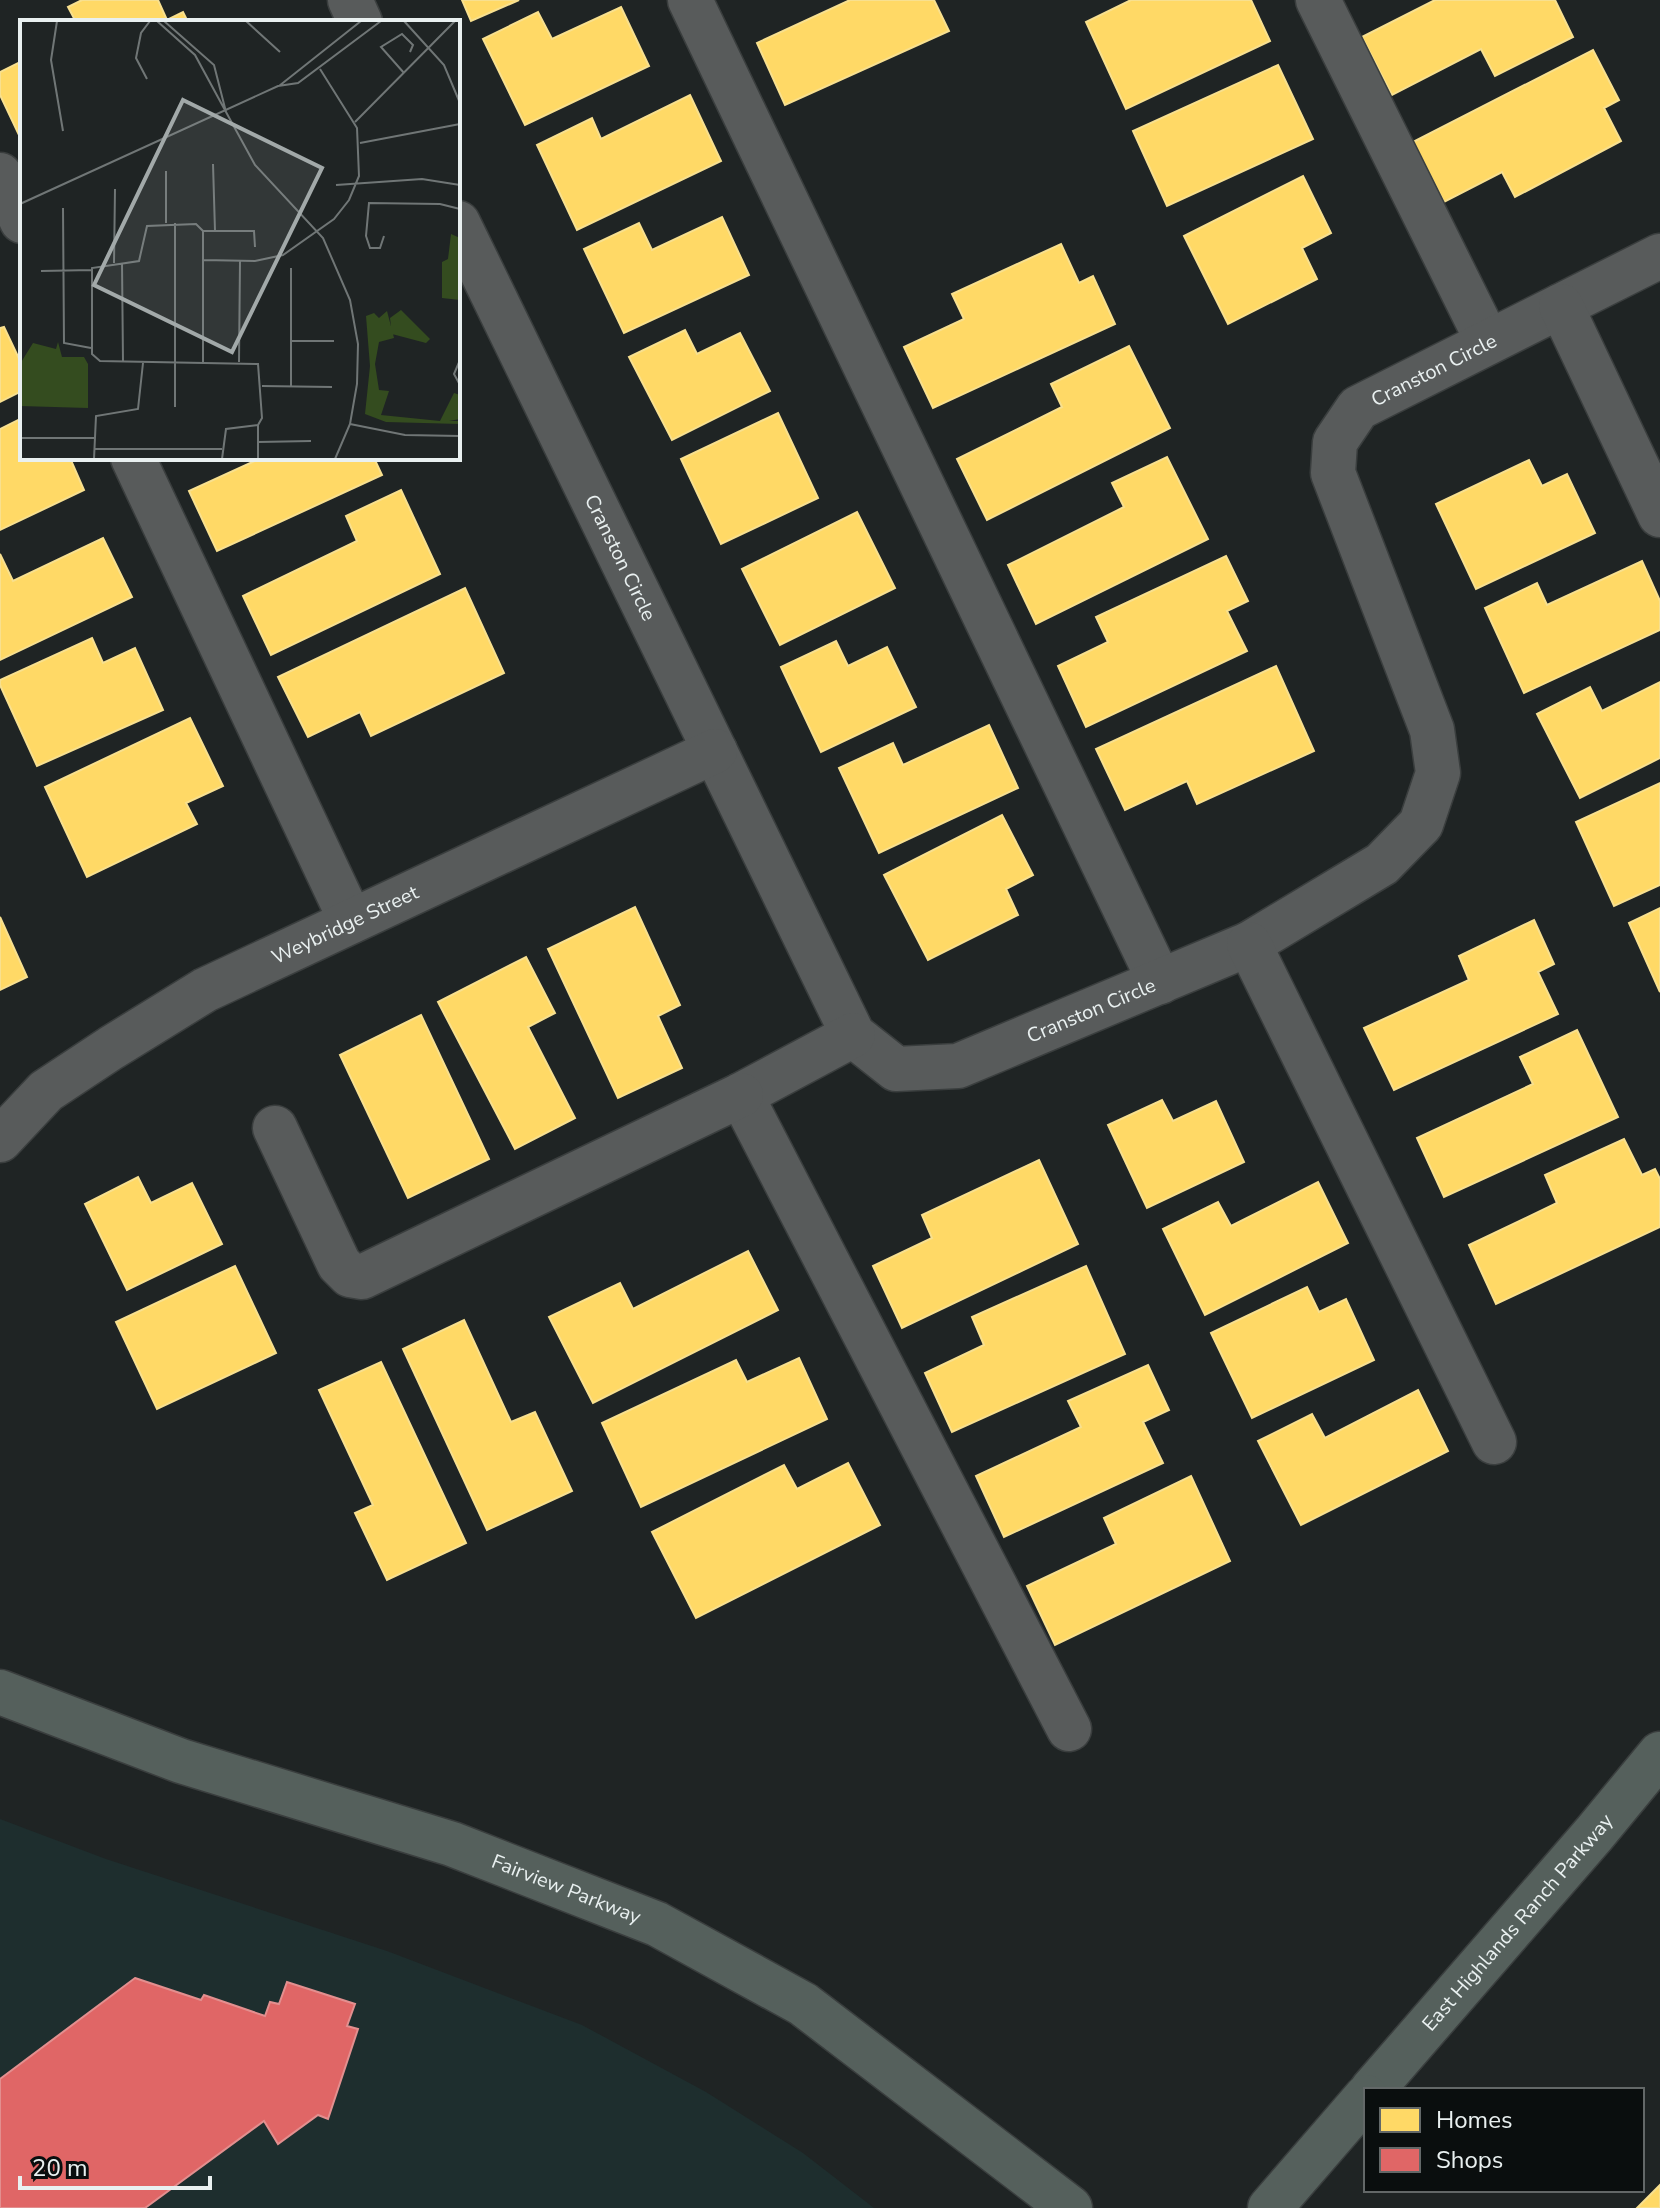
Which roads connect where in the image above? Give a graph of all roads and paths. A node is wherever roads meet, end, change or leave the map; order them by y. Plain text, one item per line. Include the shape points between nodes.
1 (350, 0) edge
2 (690, 0) edge
3 (1318, 0) edge
4 (359, 20) edge
5 (0, 175) edge
6 (20, 217) edge
7 (460, 227) edge
8 (1660, 256) edge
9 (1561, 306) junction
10 (1488, 342) junction
11 (134, 460) edge
12 (1660, 515) edge
13 (715, 751) junction
14 (351, 921) junction
15 (1249, 944) junction
16 (1160, 982) junction
17 (853, 1035) junction
18 (741, 1095) junction
19 (275, 1128) dead end
20 (0, 1140) edge
21 (1494, 1442) dead end
22 (0, 1692) edge
23 (1069, 1729) dead end
24 (1660, 1754) edge
25 (1374, 2088) edge
26 (1364, 2099) edge
27 (1070, 2208) edge
28 (1270, 2208) edge

1 - 4 street
2 - 16 street
3 - 10 street
5 - 6 street
7 - 13 street, Cranston Circle
8 - 9 street, Cranston Circle
9 - 10 street, Cranston Circle
9 - 12 street
10 - 15 street, Cranston Circle via 1358,408 1335,442 1333,473 1432,730 1438,773 1421,824 1382,864
11 - 14 street
13 - 14 street, Weybridge Street
13 - 17 street, Cranston Circle
14 - 20 street, Weybridge Street via 205,990 111,1048 46,1091
15 - 16 street, Cranston Circle
15 - 21 street
16 - 17 street, Cranston Circle via 958,1066 896,1069
17 - 18 street
18 - 19 street via 362,1277 350,1275 339,1264
18 - 23 street
22 - 27 main road, Fairview Parkway via 181,1761 452,1844 657,1924 803,2004
24 - 25 main road, East Highlands Ranch Parkway
26 - 28 main road

